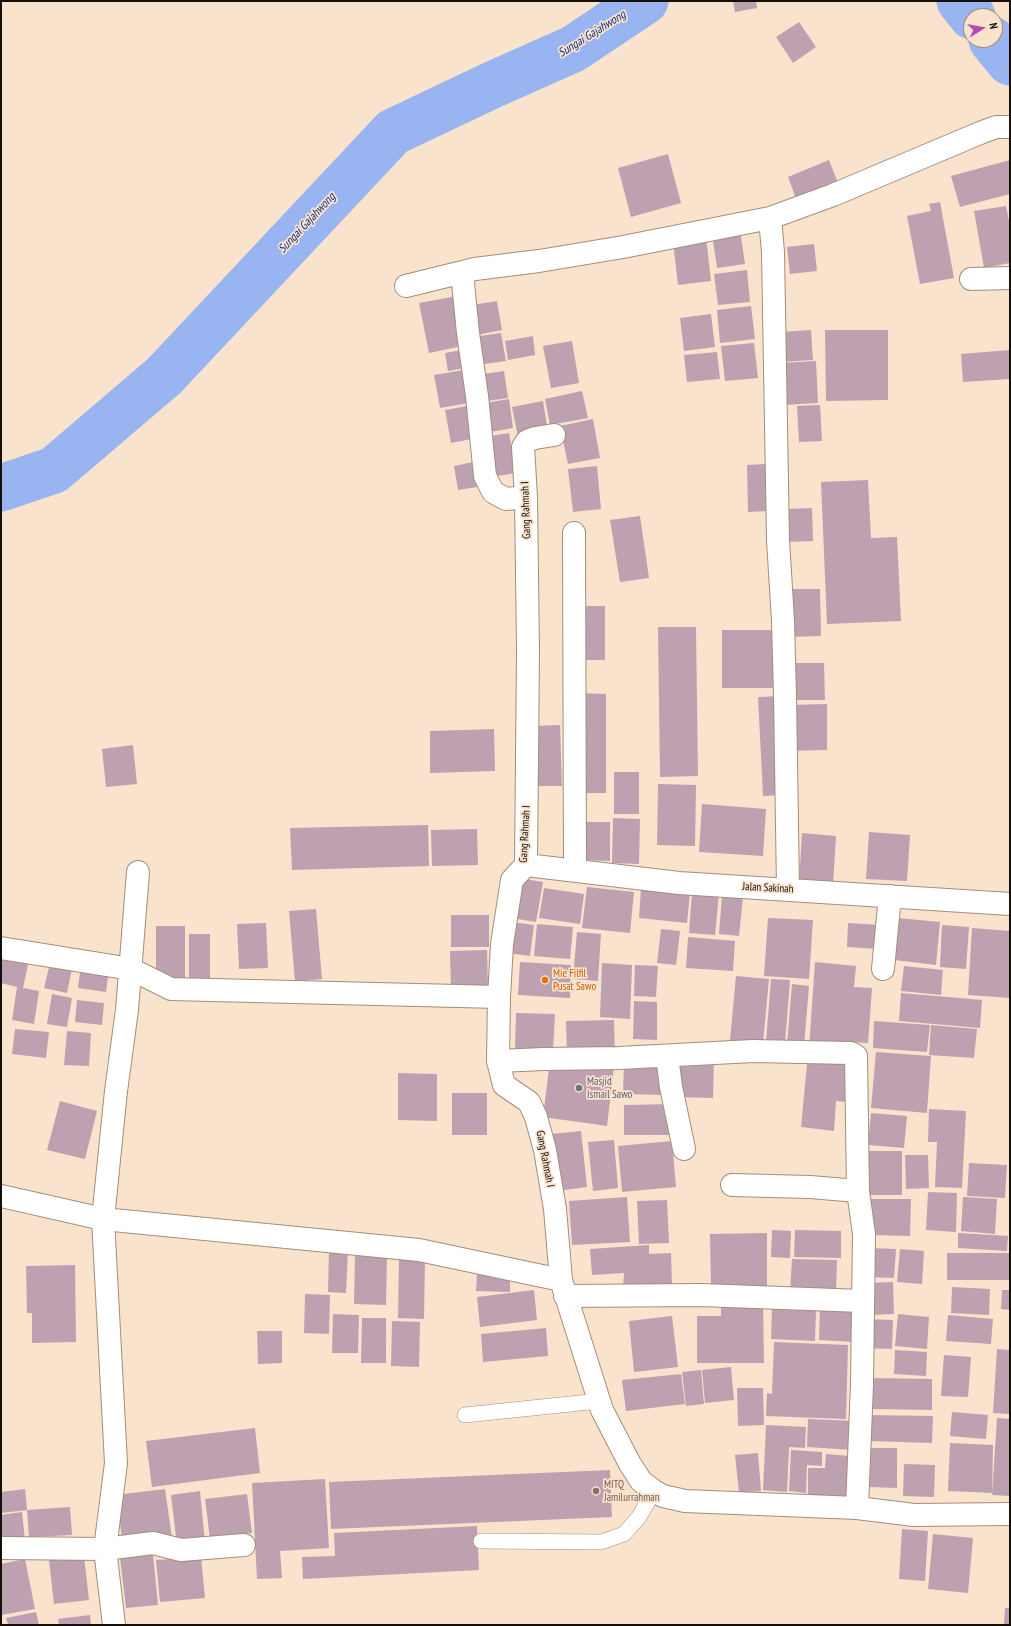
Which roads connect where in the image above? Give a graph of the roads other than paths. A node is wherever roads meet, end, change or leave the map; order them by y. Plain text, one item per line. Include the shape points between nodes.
1 (1010, 127) edge
2 (770, 218) junction
3 (462, 273) junction
4 (1010, 278) edge
5 (971, 280) dead end
6 (406, 286) dead end
7 (554, 435) dead end
8 (526, 497) junction
9 (574, 533) dead end
10 (526, 865) junction
11 (575, 871) junction
12 (138, 872) dead end
13 (788, 889) junction
14 (890, 896) junction
15 (1010, 904) edge
16 (1, 948) edge
17 (131, 969) junction
18 (884, 969) dead end
19 (499, 997) junction
20 (667, 1056) junction
21 (498, 1062) junction
22 (684, 1149) dead end
23 (732, 1185) dead end
24 (858, 1191) junction
25 (1, 1196) edge
26 (103, 1220) junction
27 (563, 1288) junction
28 (862, 1301) junction
29 (598, 1401) junction
30 (465, 1415) dead end
31 (654, 1491) junction
32 (857, 1508) junction
33 (1010, 1514) edge
34 (481, 1541) dead end
35 (244, 1545) dead end
36 (1, 1548) edge
37 (105, 1549) junction
38 (114, 1625) edge

1 - 2 street via 996,127 980,133 833,195
2 - 3 street via 623,247 474,269
2 - 13 street via 773,252 778,540 785,695
3 - 6 street
3 - 8 street via 485,476 493,492 506,499
4 - 5 street
7 - 8 street, Gang Rahmah I via 527,441 523,447
8 - 10 street, Gang Rahmah I
9 - 11 street
10 - 11 street, Jalan Sakinah
10 - 19 street, Gang Rahmah I via 512,880 502,944
11 - 13 street, Jalan Sakinah via 679,883
12 - 17 street
13 - 14 street, Jalan Sakinah
14 - 15 street, Jalan Sakinah
14 - 18 street
16 - 17 street
17 - 19 street via 171,989
17 - 26 street
19 - 21 street, Gang Rahmah I
20 - 21 street
20 - 22 street
20 - 24 street via 753,1051 855,1054
21 - 27 street, Gang Rahmah I via 504,1085 529,1102 536,1117 545,1150 555,1209
23 - 24 street
24 - 28 street via 864,1234
25 - 26 street
26 - 27 street via 419,1250
26 - 37 street via 116,1463
27 - 28 street
27 - 29 street, Gang Rahmah I
28 - 32 street via 862,1384
29 - 30 lane
29 - 31 street, Gang Rahmah I via 630,1464 641,1481
31 - 32 street, Gang Rahmah I via 685,1501
31 - 34 lane via 639,1518 624,1534 601,1542
32 - 33 street, Gang Rahmah I via 914,1515
35 - 37 street via 181,1550 153,1543
36 - 37 street
37 - 38 street

